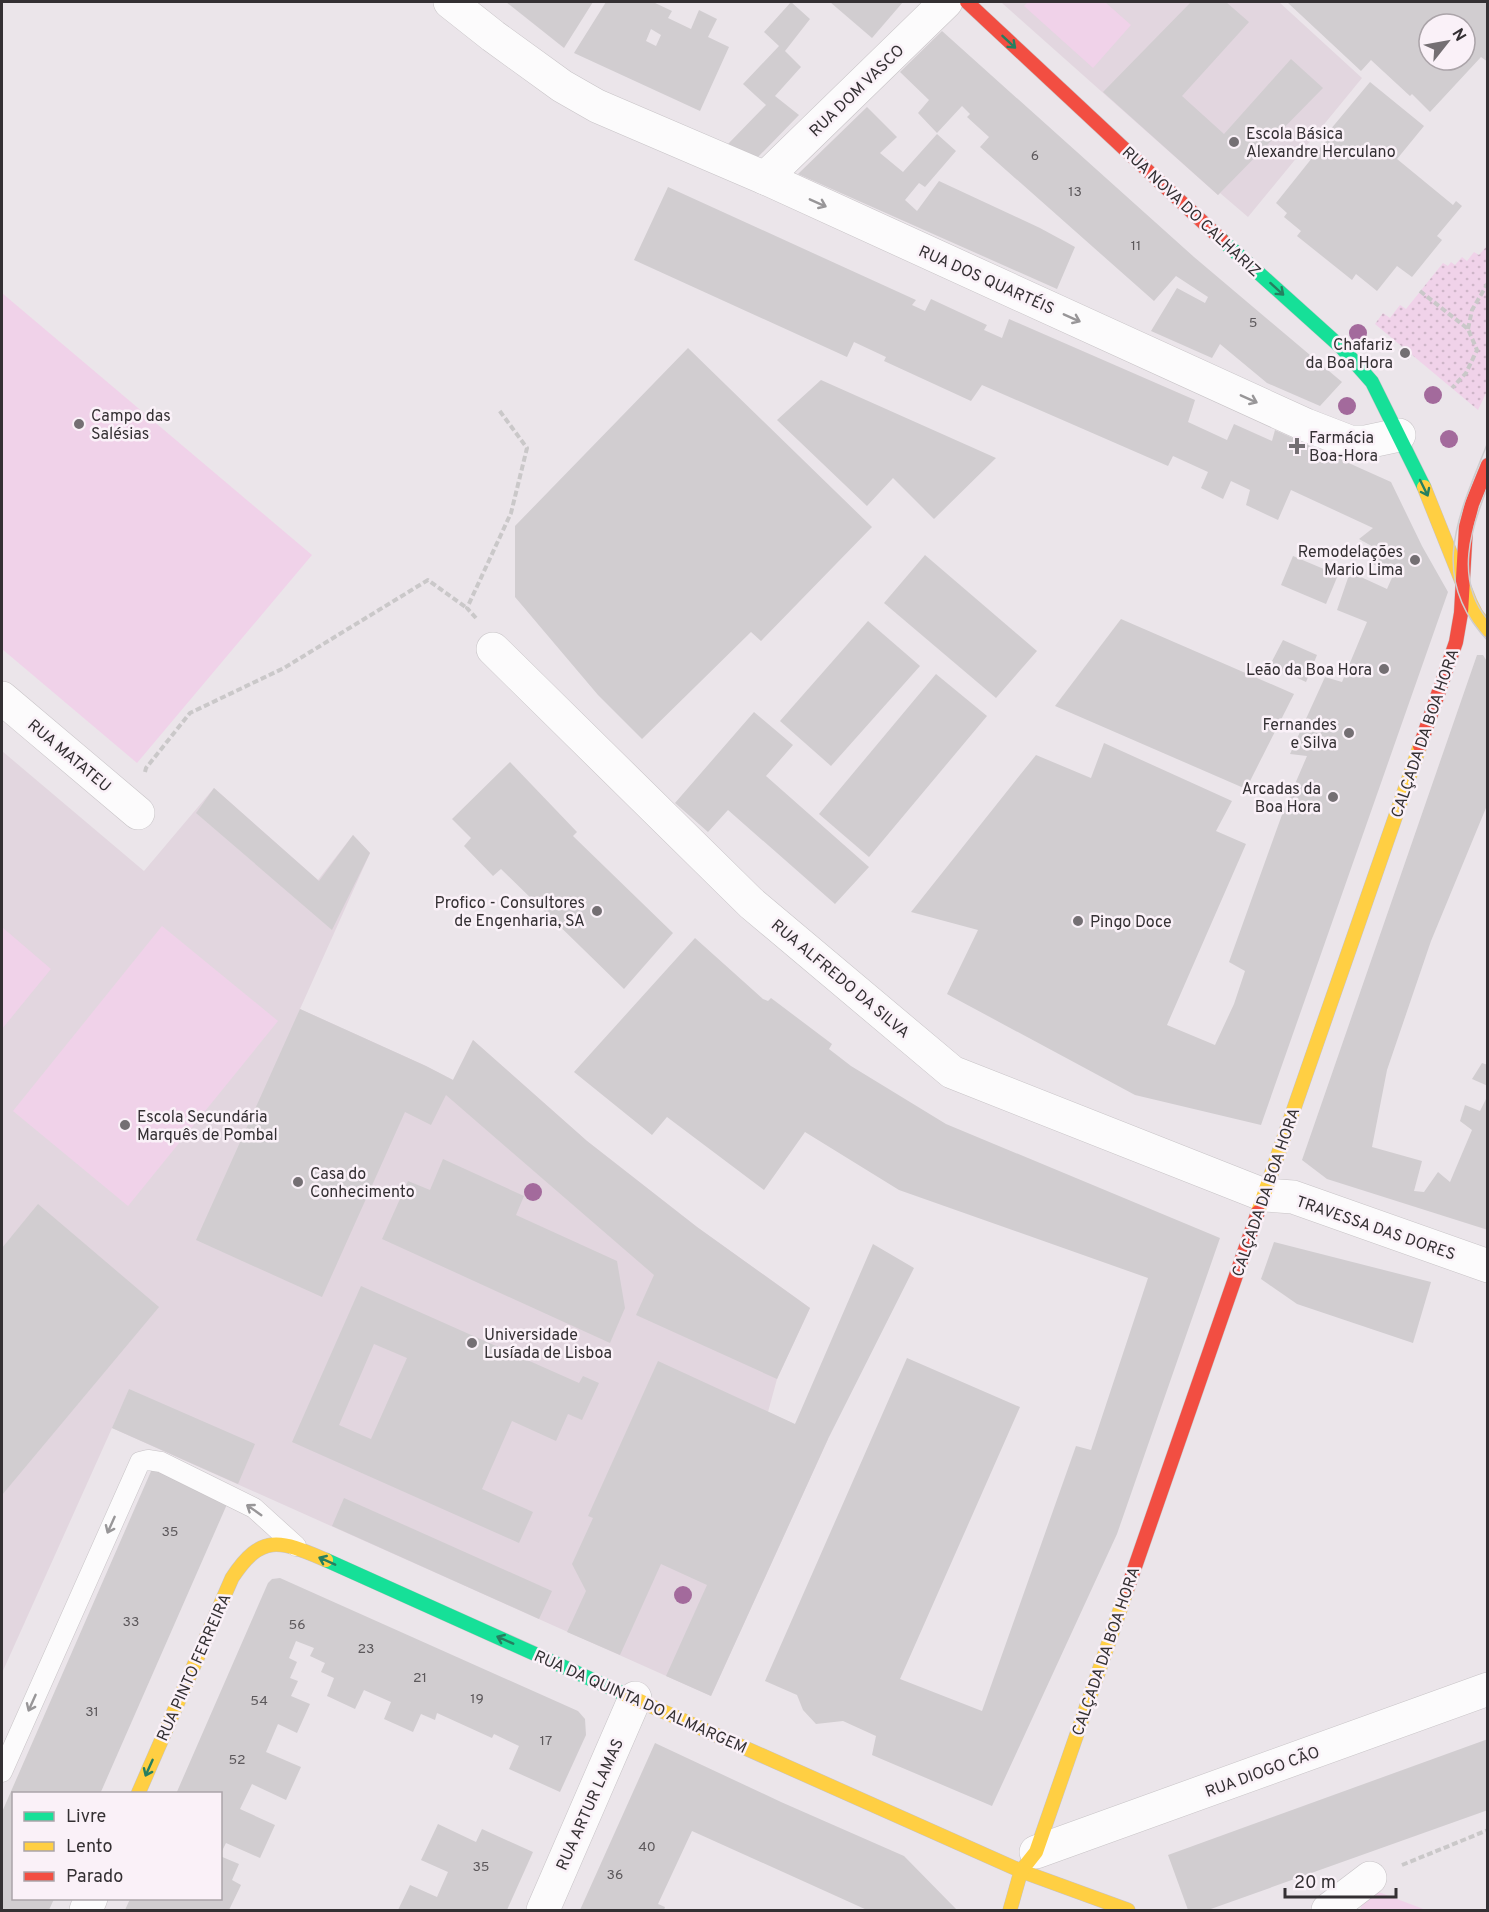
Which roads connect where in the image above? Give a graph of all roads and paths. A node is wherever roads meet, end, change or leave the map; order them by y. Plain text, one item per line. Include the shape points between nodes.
1 (450, 2) edge
2 (946, 2) edge
3 (967, 2) edge
4 (765, 178) junction
5 (1488, 283) edge
6 (1420, 291) dead end
7 (1468, 329) junction
8 (1452, 388) dead end
9 (499, 410) dead end
10 (1399, 435) junction
11 (1488, 465) edge
12 (1464, 581) junction
13 (467, 608) junction
14 (1488, 630) edge
15 (493, 649) joint
16 (2, 698) edge
17 (138, 813) joint
18 (1264, 1195) junction
19 (1488, 1266) edge
20 (259, 1548) joint
21 (298, 1548) junction
22 (1488, 1689) edge
23 (635, 1698) junction
24 (2, 1772) edge
25 (139, 1792) edge
26 (1488, 1830) edge
27 (1028, 1862) junction
28 (1370, 1878) joint
29 (543, 1911) edge
30 (1010, 1911) edge
31 (1128, 1911) edge
32 (1328, 1911) edge

1 - 4 street, RUA DOS QUARTÉIS via 597,106
2 - 4 street, RUA DOM VASCO
3 -> 10 street, RUA NOVA DO CALHARIZ via 1342,348 1372,382
4 -> 10 street, RUA DOS QUARTÉIS via 1334,436 1366,442
5 - 7 path via 1472,310
6 - 7 path
7 - 8 path via 1477,350 1466,373
9 - 13 path via 527,448 511,513
10 -> 12 street
11 - 12 street, CALÇADA DA BOA HORA via 1466,527
12 - 14 street via 1473,608
12 - 18 street, CALÇADA DA BOA HORA via 1456,642
13 - 15 path via 483,627
13 - 17 path via 429,580 284,668 190,713 146,768
15 - 18 street, RUA ALFREDO DA SILVA via 751,903 952,1072
16 - 17 street, RUA MATATEU
18 - 19 street, TRAVESSA DAS DORES via 1293,1197
18 - 27 street, CALÇADA DA BOA HORA
20 - 21 street, RUA DA QUINTA DO ALMARGEM via 279,1543
20 -> 25 street, RUA PINTO FERREIRA via 242,1562 232,1578
23 -> 21 street, RUA DA QUINTA DO ALMARGEM
21 -> 24 lane via 254,1508 161,1462 140,1462
22 - 27 street, RUA DIOGO CÃO
23 - 27 street, RUA DA QUINTA DO ALMARGEM
23 - 29 street, RUA ARTUR LAMAS
26 - 28 path
27 - 30 street, CALÇADA DA BOA HORA
27 - 31 street, RUA DA QUINTA DO ALMARGEM
28 - 32 street

